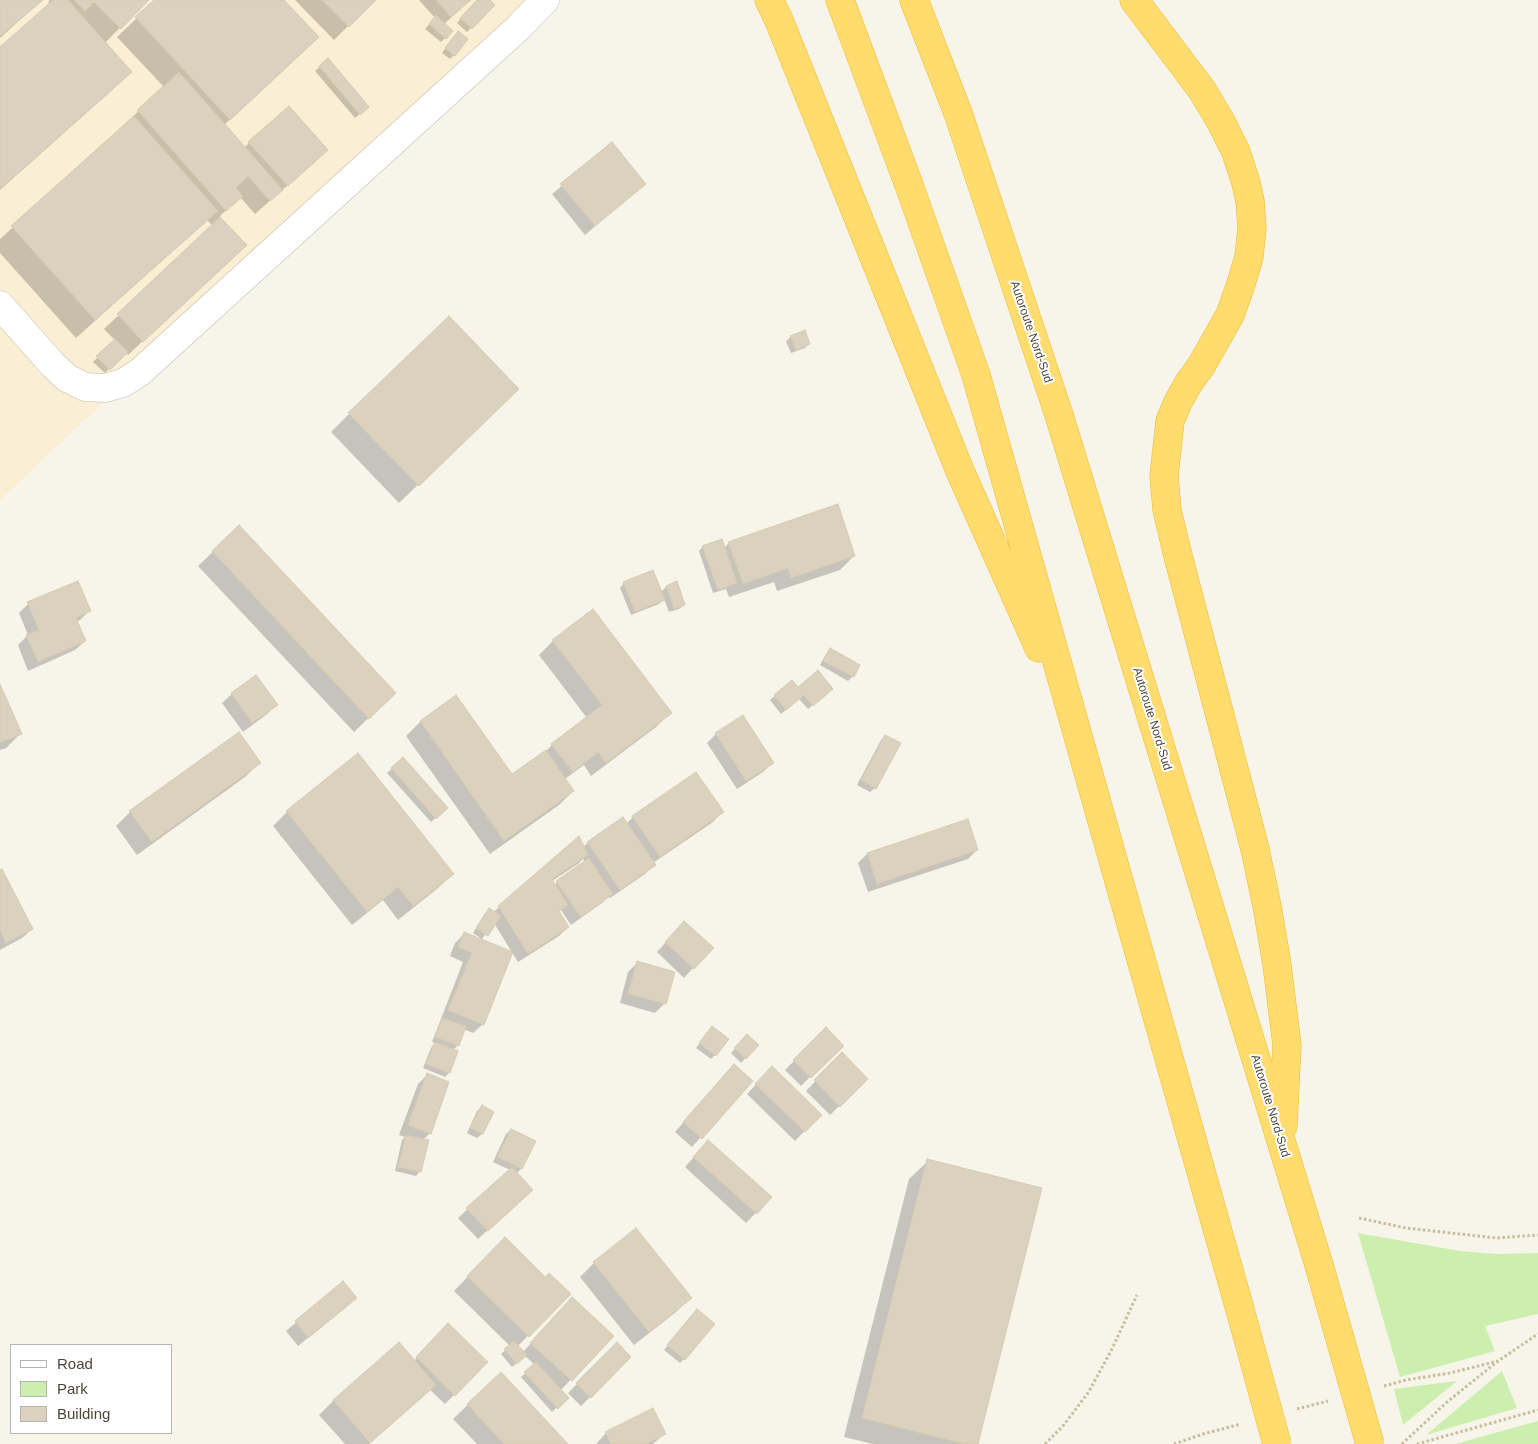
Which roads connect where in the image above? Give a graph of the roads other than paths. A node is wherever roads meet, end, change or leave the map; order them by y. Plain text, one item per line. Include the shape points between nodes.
1 (545, 0) edge
2 (769, 0) edge
3 (840, 0) edge
4 (914, 0) edge
5 (1134, 0) edge
6 (0, 305) edge
7 (1079, 736) junction
8 (1282, 1145) junction
9 (1277, 1444) edge
10 (1370, 1444) edge

1 - 6 street via 162,352 124,383 105,388 85,387 67,378
2 - 7 highway via 960,471
3 - 7 highway via 976,376
4 - 8 highway, Autoroute Nord-Sud via 958,112 1059,415
5 - 8 highway via 1202,90 1221,122 1236,152 1250,201 1252,228 1240,287 1230,315 1178,402 1170,422 1164,476 1167,510 1267,906 1287,1044
7 - 9 highway, bridge
8 - 10 highway, Autoroute Nord-Sud, bridge

